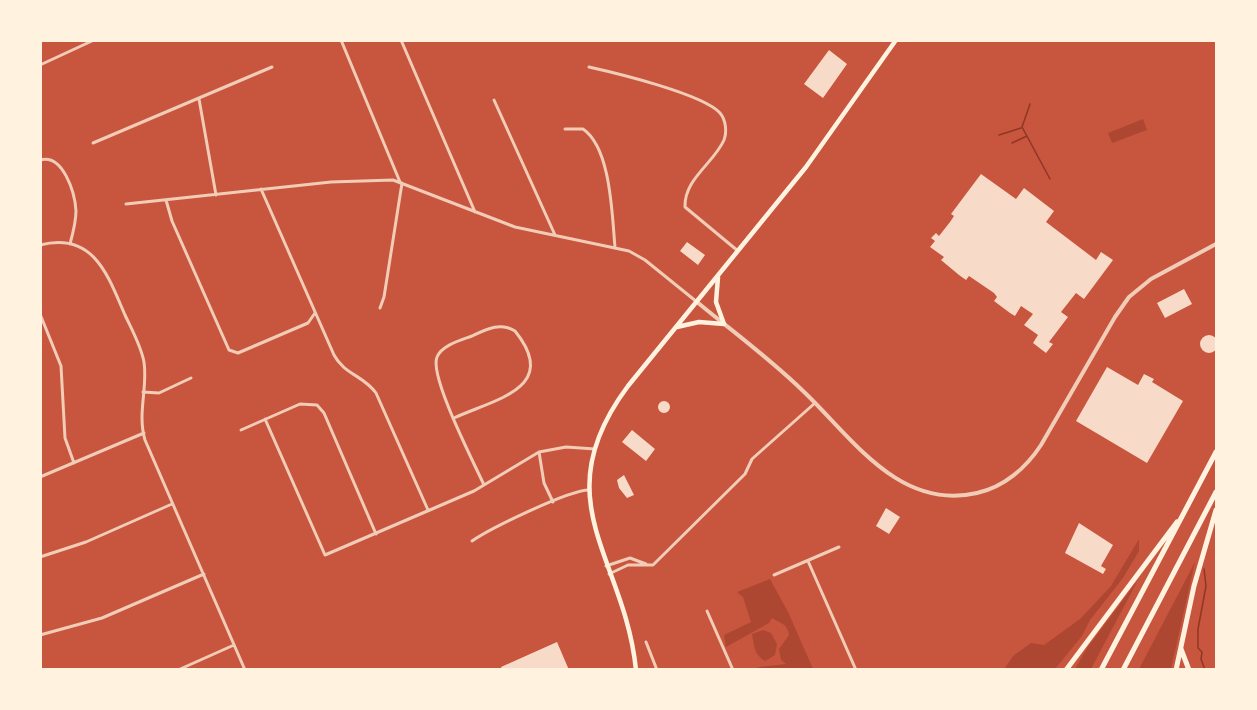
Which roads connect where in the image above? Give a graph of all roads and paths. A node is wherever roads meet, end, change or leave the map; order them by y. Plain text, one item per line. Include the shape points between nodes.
1 (94, 40) edge
2 (341, 40) edge
3 (401, 40) edge
4 (896, 40) edge
5 (40, 65) edge
6 (589, 67) dead end
7 (272, 68) dead end
8 (199, 98) junction
9 (495, 100) dead end
10 (565, 129) dead end
11 (93, 143) dead end
12 (40, 160) edge
13 (401, 182) junction
14 (261, 189) junction
15 (216, 195) junction
16 (166, 200) junction
17 (126, 204) dead end
18 (475, 212) junction
19 (555, 236) junction
20 (70, 244) junction
21 (1216, 244) edge
22 (40, 245) edge
23 (615, 247) junction
24 (739, 252) junction
25 (719, 275) junction
26 (697, 302) junction
27 (380, 308) dead end
28 (314, 310) junction
29 (40, 314) edge
30 (724, 324) junction
31 (677, 327) junction
32 (191, 378) dead end
33 (143, 392) junction
34 (815, 403) junction
35 (454, 418) junction
36 (265, 419) junction
37 (240, 430) dead end
38 (144, 433) junction
39 (595, 449) junction
40 (539, 452) junction
41 (1216, 452) edge
42 (74, 463) junction
43 (40, 477) edge
44 (484, 486) junction
45 (590, 490) junction
46 (1216, 492) edge
47 (554, 502) junction
48 (173, 504) junction
49 (1187, 508) junction
50 (428, 510) junction
51 (1216, 510) edge
52 (376, 534) junction
53 (472, 541) dead end
54 (839, 547) dead end
55 (40, 557) edge
56 (808, 561) junction
57 (646, 564) junction
58 (606, 566) junction
59 (204, 574) junction
60 (609, 574) junction
61 (774, 575) dead end
62 (706, 612) dead end
63 (40, 635) edge
64 (646, 642) dead end
65 (234, 645) junction
66 (1180, 647) junction
67 (178, 669) edge
68 (245, 669) edge
69 (636, 669) edge
70 (657, 669) edge
71 (733, 669) edge
72 (856, 669) edge
73 (1066, 669) edge
74 (1101, 669) edge
75 (1123, 669) edge
76 (1176, 669) edge
77 (1189, 669) edge

1 - 5 street
2 - 13 street
3 - 18 street
4 - 24 main road via 806,167
6 - 24 street via 700,100 720,113 725,123 724,140 687,192 685,207
7 - 8 street
8 - 11 street
8 - 15 street
9 - 19 street
10 - 23 street via 583,129 596,140 609,189
12 - 20 street via 53,159 61,167 75,204
13 - 14 street via 331,182
13 - 18 street
13 - 27 street
14 - 15 street
14 - 28 street
15 - 16 street
16 - 17 street
16 - 28 street via 229,350 238,353 308,323
18 - 19 street
19 - 23 street
20 - 22 street
20 - 33 street via 89,252 107,273 142,353
21 - 34 street via 1151,279 1129,297 1038,450 1018,472 988,490 951,496 906,485 877,465
23 - 26 street via 640,256
24 - 25 main road
25 - 26 main road
25 - 30 main road via 716,302
26 - 30 street
26 - 31 main road
28 - 50 street via 342,367 376,393
29 - 42 street via 61,366 65,438
30 - 31 main road via 699,322
30 - 34 street
31 - 39 main road via 617,400
32 - 33 street via 159,393
33 - 38 street
34 - 57 street via 752,459 745,474 660,559 653,565
35 - 35 street via 518,389 528,379 531,363 515,331 498,326 489,328 440,353 435,370
35 - 44 street
36 - 37 street
36 - 52 street via 305,402 321,409
36 - 52 street via 325,555
38 - 42 street
38 - 48 street
39 - 40 street via 566,447
39 - 45 main road
40 - 44 street
40 - 47 street via 544,483
41 - 49 highway
42 - 43 street
44 - 50 street
45 - 47 street via 577,491
45 - 58 main road via 594,530
46 - 75 highway
47 - 53 street
48 - 55 street via 86,542
48 - 59 street
49 - 73 highway
49 - 74 highway
50 - 52 street
51 - 66 highway
54 - 56 street
56 - 61 street
56 - 72 street
57 - 58 street via 630,558
57 - 60 street via 628,565
58 - 60 main road
59 - 63 street via 102,618
59 - 65 street
60 - 69 main road
62 - 71 street
64 - 70 street
65 - 67 street
65 - 68 street
66 - 76 highway
66 - 77 highway

